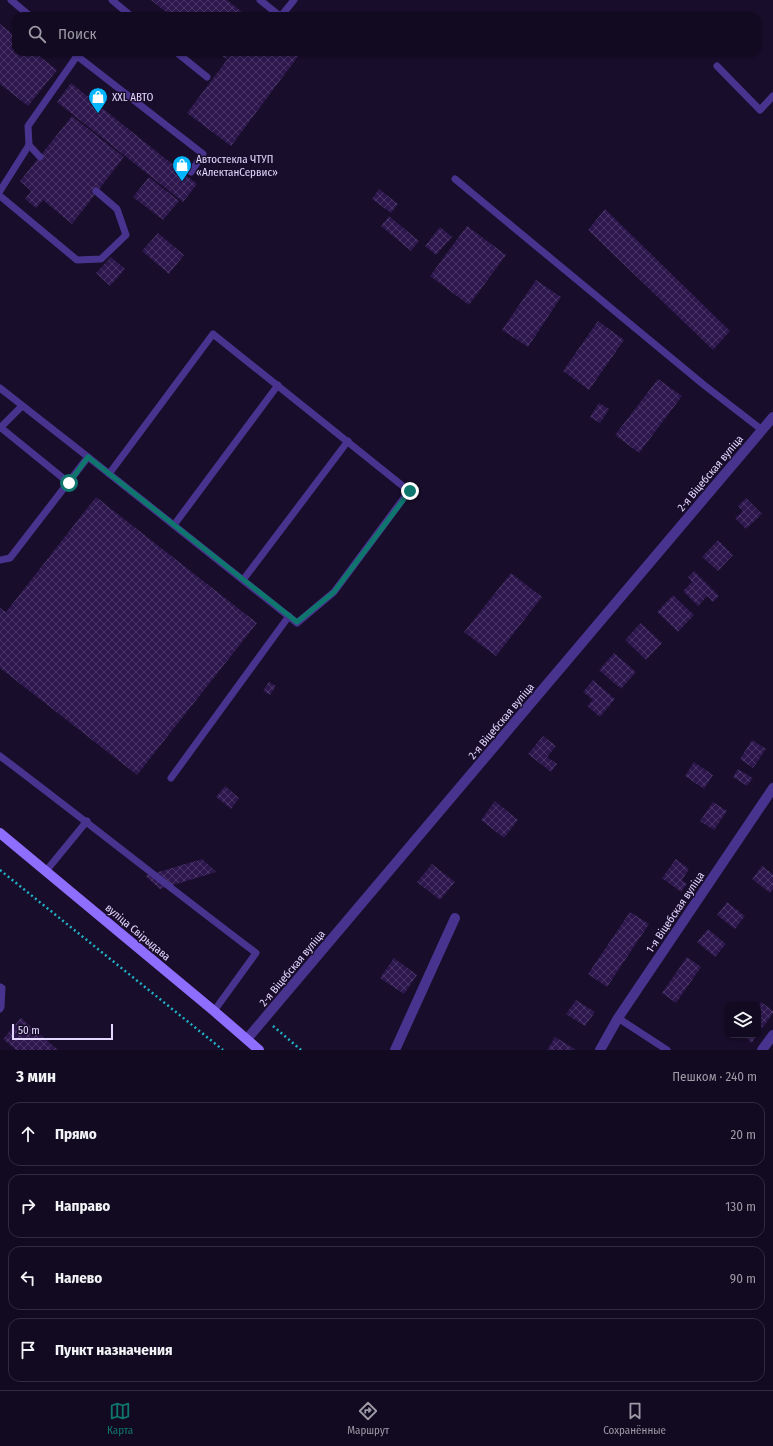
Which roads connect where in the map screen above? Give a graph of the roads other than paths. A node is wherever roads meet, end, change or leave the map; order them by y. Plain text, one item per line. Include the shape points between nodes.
1 (11, 0) edge
2 (112, 0) edge
3 (260, 0) edge
4 (294, 0) edge
5 (25, 12) edge
6 (126, 12) edge
7 (275, 12) edge
8 (284, 12) edge
9 (74, 56) edge
10 (78, 56) edge
11 (181, 56) edge
12 (718, 66) dead end
13 (207, 77) dead end
14 (773, 96) edge
15 (29, 145) junction
16 (40, 157) dead end
17 (191, 172) dead end
18 (455, 179) dead end
19 (0, 191) edge
20 (96, 191) dead end
21 (0, 196) edge
22 (278, 385) junction
23 (0, 388) edge
24 (22, 406) junction
25 (773, 417) edge
26 (0, 427) edge
27 (762, 430) junction
28 (348, 441) junction
29 (88, 457) junction
30 (109, 474) junction
31 (69, 483) junction
32 (174, 525) junction
33 (0, 560) edge
34 (243, 580) junction
35 (289, 616) junction
36 (0, 756) edge
37 (170, 778) dead end
38 (773, 788) edge
39 (87, 821) junction
40 (0, 833) edge
41 (46, 871) junction
42 (455, 918) dead end
43 (0, 987) edge
44 (0, 1009) edge
45 (214, 1011) junction
46 (618, 1018) junction
47 (773, 1035) edge
48 (247, 1039) junction
49 (259, 1050) edge
50 (395, 1050) edge
51 (600, 1050) edge
52 (667, 1050) edge
53 (762, 1050) edge

1 - 5 lane
2 - 6 lane
3 - 7 lane
4 - 8 lane
9 - 15 lane via 28,126
10 - 17 lane via 203,154
11 - 13 lane
12 - 14 lane via 760,110
15 - 16 lane
15 - 19 lane
18 - 27 lane
20 - 21 lane via 117,209 126,235 101,259 77,260
22 - 28 lane
22 - 30 lane via 213,334
22 - 32 lane
23 - 24 lane
24 - 26 lane
24 - 29 lane
25 - 27 street, 2-я Віцебская вуліца
26 - 31 lane
27 - 48 street, 2-я Віцебская вуліца
28 - 34 lane
28 - 35 lane via 410,491 334,592 297,622
29 - 30 lane
29 - 31 lane
30 - 32 lane
31 - 33 lane via 10,558
32 - 34 lane
34 - 35 lane
35 - 37 lane
36 - 39 lane
38 - 46 street, 1-я Віцебская вуліца
39 - 41 lane
39 - 45 lane via 256,953
40 - 41 main road, вуліца Свірыдава
41 - 45 main road, вуліца Свірыдава
42 - 50 street
43 - 44 lane
45 - 48 main road, вуліца Свірыдава
46 - 51 street, 1-я Віцебская вуліца
46 - 52 lane
47 - 53 street
48 - 49 main road, вуліца Свірыдава

